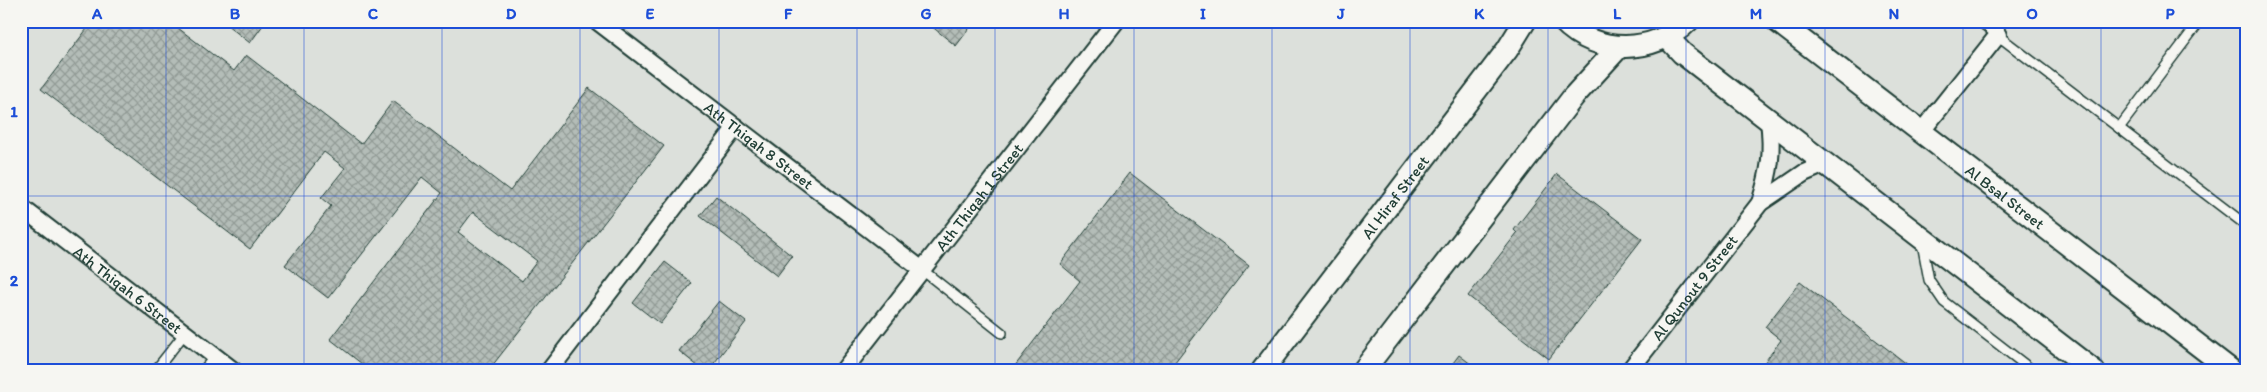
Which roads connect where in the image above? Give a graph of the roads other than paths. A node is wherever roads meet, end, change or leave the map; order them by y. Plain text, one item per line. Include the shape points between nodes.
1 (597, 21) edge
2 (1116, 21) edge
3 (1525, 21) edge
4 (1563, 21) edge
5 (1688, 21) edge
6 (1777, 21) edge
7 (1979, 21) edge
8 (2200, 21) edge
9 (1999, 28) edge
10 (1667, 37) junction
11 (1618, 47) junction
12 (1769, 120) junction
13 (736, 127) junction
14 (2119, 128) junction
15 (1921, 132) junction
16 (1825, 164) junction
17 (1760, 203) junction
18 (21, 207) edge
19 (2246, 225) edge
20 (1921, 238) junction
21 (921, 269) junction
22 (185, 333) junction
23 (1002, 333) dead end
24 (215, 356) junction
25 (155, 371) edge
26 (203, 371) edge
27 (234, 371) edge
28 (549, 371) edge
29 (843, 371) edge
30 (1262, 371) edge
31 (1363, 371) edge
32 (1629, 371) edge
33 (2033, 371) edge
34 (2094, 371) edge
35 (2232, 371) edge

1 - 13 street, Ath Thiqah 8 Street
2 - 21 street, Ath Thiqah 1 Street
3 - 30 street, Al Hiraf Street via 1507,50
4 - 11 street via 1593,41
5 - 10 street
6 - 15 street, Al Bsal Street
7 - 9 lane
8 - 14 lane
9 - 14 lane
9 - 15 street
10 - 11 street via 1652,43
10 - 12 street via 1682,53
11 - 31 street via 1574,96
12 - 16 street
12 - 17 street, Al Qunout 9 Street via 1772,145 1770,172
13 - 21 street, Ath Thiqah 8 Street
13 - 28 street
14 - 19 lane
15 - 35 street, Al Bsal Street
16 - 17 street, Al Qunout 9 Street via 1804,173
16 - 20 street
17 - 32 street, Al Qunout 9 Street
18 - 22 street, Ath Thiqah 6 Street
20 - 33 lane via 1929,280 1938,295
20 - 34 street
21 - 23 lane
21 - 29 street, Ath Thiqah 1 Street
22 - 24 street, Ath Thiqah 6 Street
22 - 25 lane
24 - 26 lane
24 - 27 street, Ath Thiqah 6 Street

